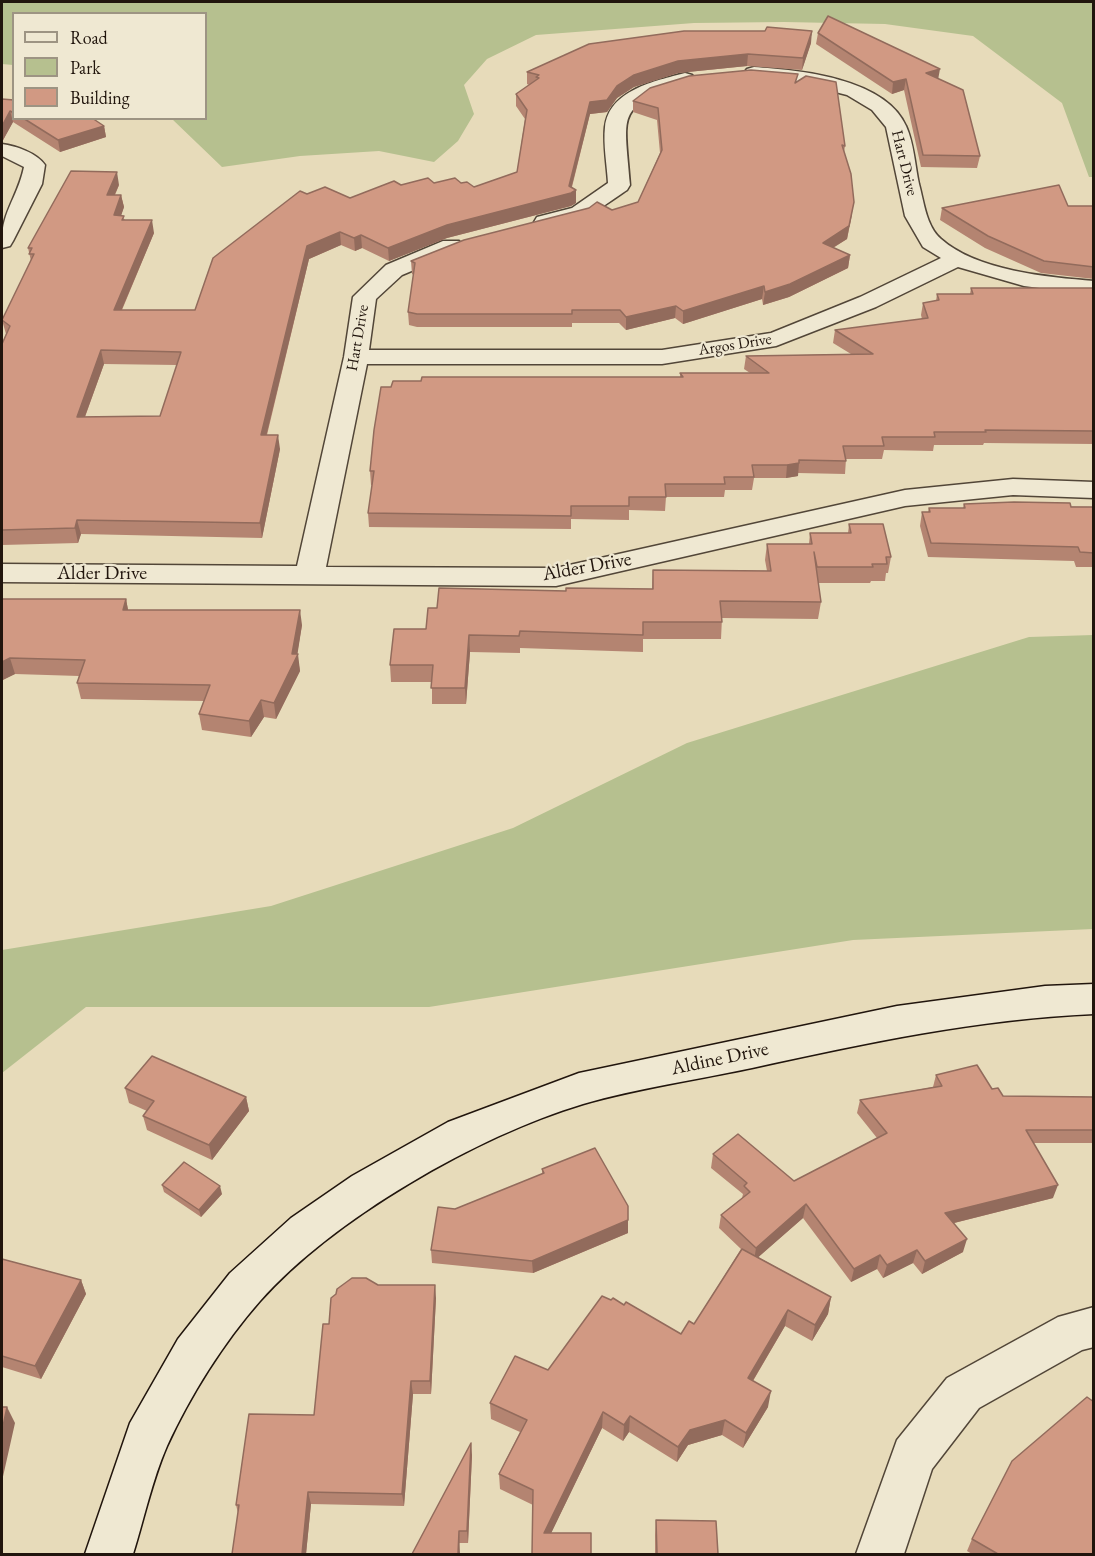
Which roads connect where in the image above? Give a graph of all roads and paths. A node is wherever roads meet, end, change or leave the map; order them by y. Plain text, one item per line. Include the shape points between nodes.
1 (733, 73) edge
2 (701, 77) edge
3 (2, 150) edge
4 (524, 227) edge
5 (2, 241) edge
6 (468, 242) edge
7 (957, 260) junction
8 (1094, 288) edge
9 (356, 357) junction
10 (1094, 490) edge
11 (2, 573) edge
12 (310, 575) junction
13 (1094, 999) edge
14 (1094, 1327) edge
15 (109, 1554) edge
16 (879, 1554) edge

1 - 7 street, Hart Drive via 796,76 854,91 879,106 897,126 916,216 931,242
2 - 4 street via 678,80 639,95 621,107 615,126 619,185 580,213
3 - 5 street via 35,165 31,184
6 - 9 street, Hart Drive via 394,270 365,297
7 - 8 street via 1050,286
7 - 9 street, Argos Drive via 776,339 662,357
9 - 12 street, Hart Drive
10 - 12 street, Alder Drive via 1013,487 905,498 556,577
11 - 12 street, Alder Drive
13 - 15 street, Aldine Drive via 1045,1001 897,1021 579,1089 462,1134 367,1189 306,1231 245,1287 194,1354 146,1439
14 - 16 street via 1074,1331 963,1393 913,1456

